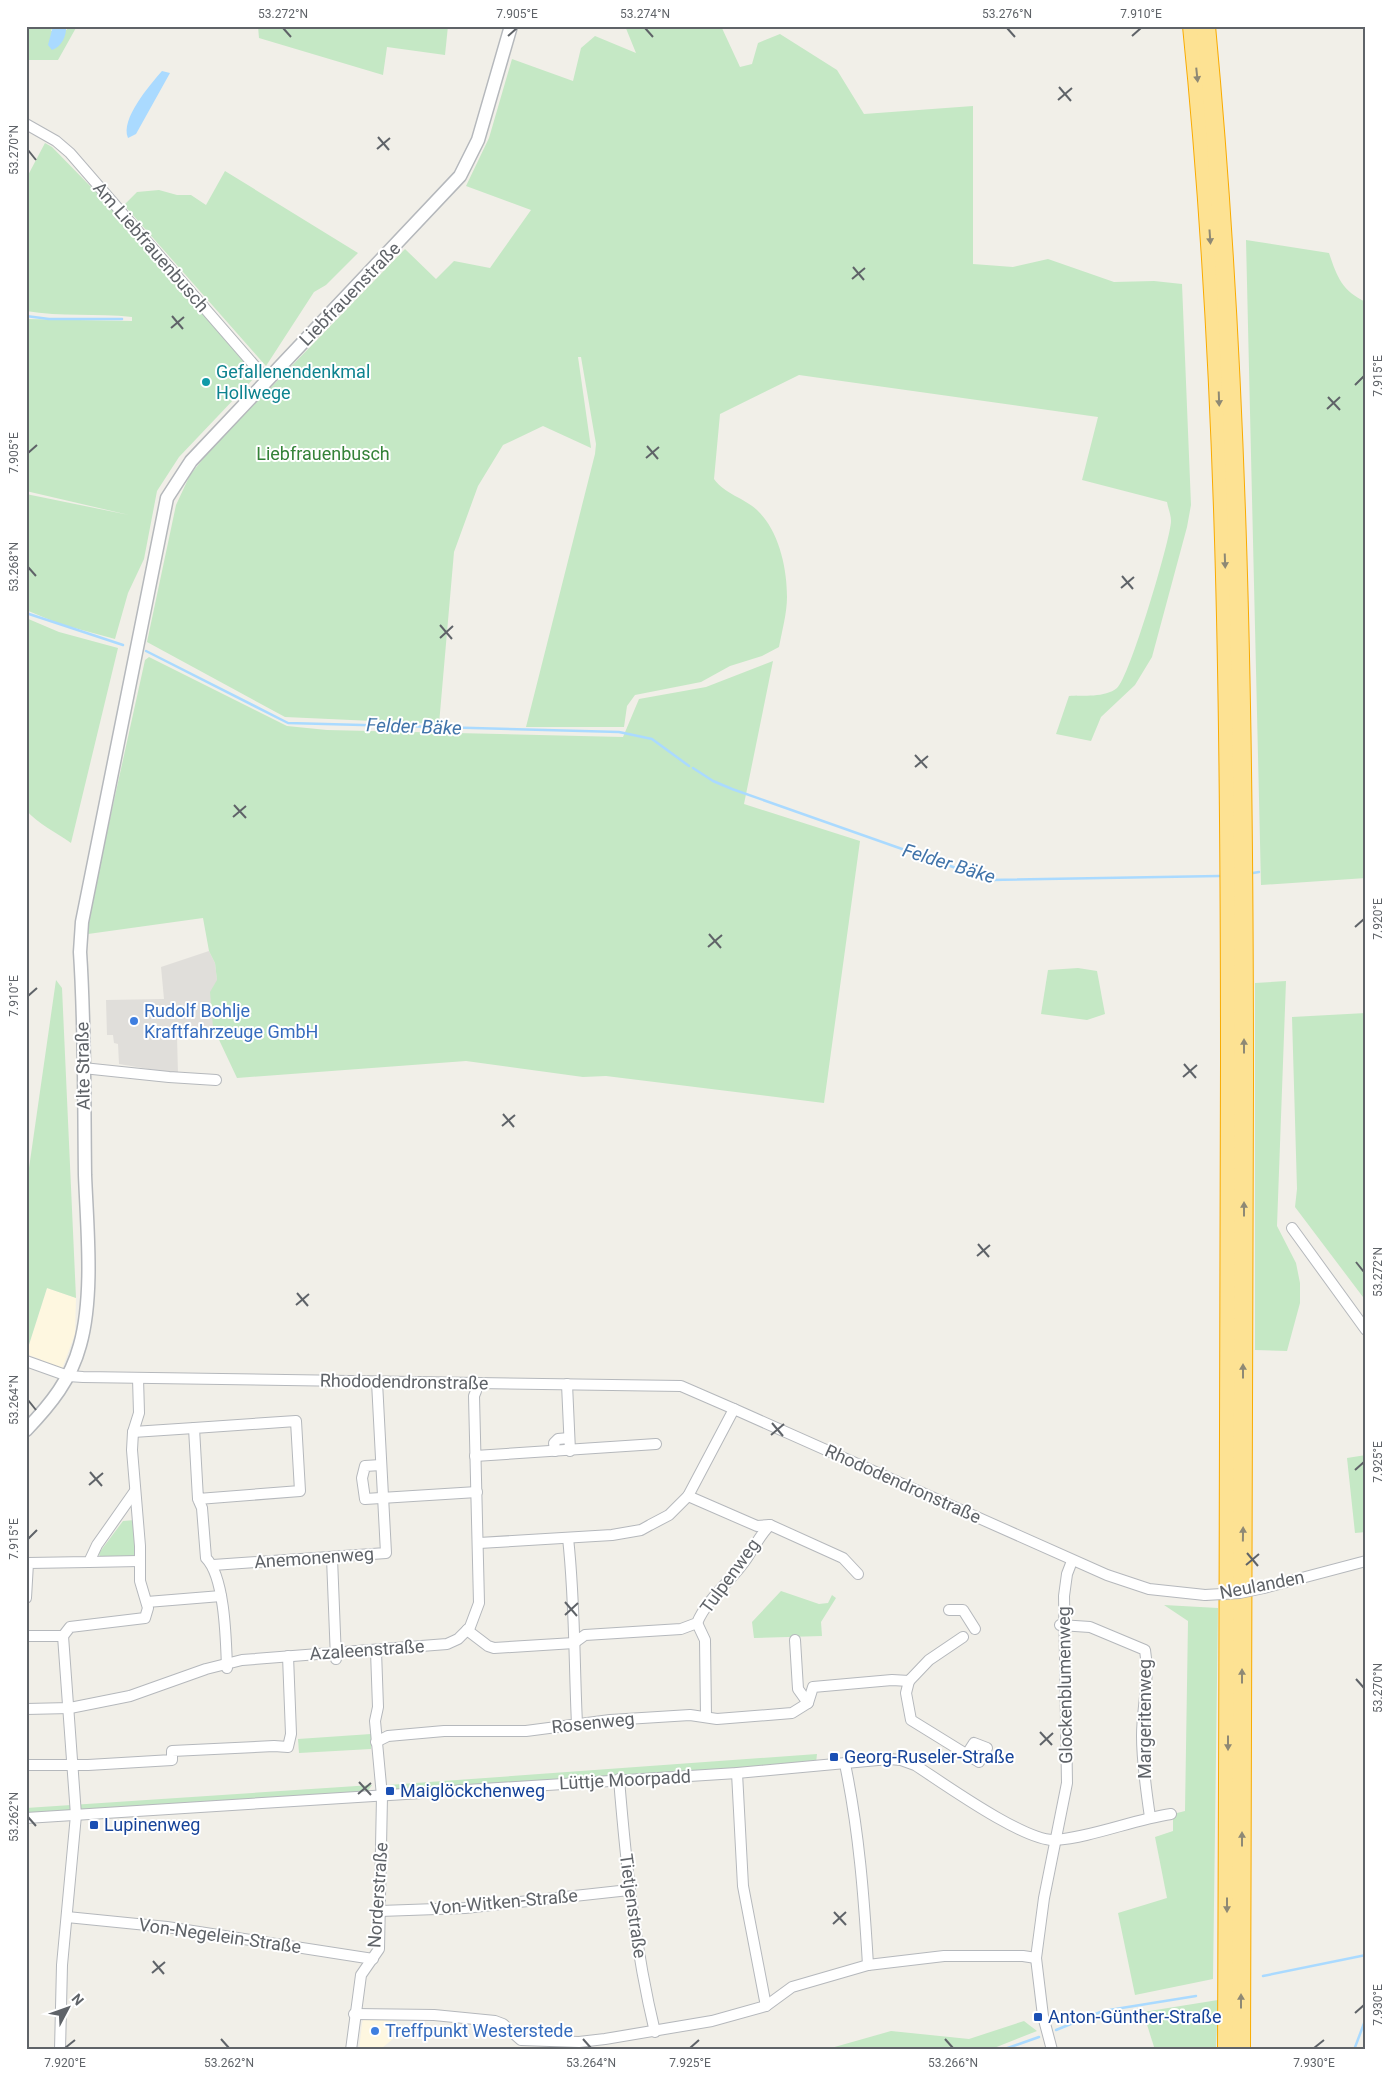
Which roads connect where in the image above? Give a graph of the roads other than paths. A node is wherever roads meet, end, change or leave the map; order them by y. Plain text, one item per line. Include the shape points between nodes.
1 (511, 26) edge
2 (1192, 26) edge
3 (1206, 26) edge
4 (26, 124) edge
5 (267, 380) junction
6 (127, 689) joint
7 (83, 1068) junction
8 (216, 1080) dead end
9 (1292, 1228) dead end
10 (1366, 1330) edge
11 (26, 1361) edge
12 (68, 1376) junction
13 (138, 1378) junction
14 (377, 1382) junction
15 (568, 1384) junction
16 (476, 1391) dead end
17 (734, 1409) junction
18 (194, 1428) junction
19 (26, 1430) edge
20 (133, 1432) junction
21 (569, 1438) junction
22 (656, 1444) dead end
23 (570, 1451) junction
24 (555, 1452) junction
25 (476, 1456) junction
26 (381, 1465) junction
27 (135, 1491) junction
28 (478, 1492) junction
29 (688, 1496) junction
30 (383, 1498) junction
31 (198, 1499) junction
32 (770, 1525) junction
33 (568, 1538) junction
34 (480, 1543) junction
35 (332, 1558) junction
36 (1072, 1560) junction
37 (140, 1561) junction
38 (1366, 1561) edge
39 (89, 1562) junction
40 (213, 1565) junction
41 (858, 1574) dead end
42 (221, 1596) junction
43 (26, 1598) edge
44 (147, 1602) junction
45 (949, 1610) dead end
46 (697, 1623) junction
47 (1062, 1625) junction
48 (975, 1629) dead end
49 (467, 1630) junction
50 (26, 1636) edge
51 (63, 1636) junction
52 (963, 1637) dead end
53 (795, 1640) dead end
54 (574, 1642) junction
55 (376, 1650) junction
56 (288, 1656) junction
57 (336, 1657) junction
58 (227, 1666) junction
59 (909, 1681) junction
60 (808, 1703) junction
61 (70, 1708) junction
62 (26, 1709) edge
63 (706, 1718) junction
64 (576, 1724) junction
65 (376, 1742) junction
66 (967, 1754) dead end
67 (845, 1764) junction
68 (27, 1765) edge
69 (73, 1765) junction
70 (737, 1773) junction
71 (619, 1779) junction
72 (382, 1796) junction
73 (1170, 1814) dead end
74 (76, 1815) junction
75 (1150, 1817) junction
76 (26, 1818) edge
77 (1054, 1840) junction
78 (629, 1890) junction
79 (380, 1911) junction
80 (67, 1917) junction
81 (1036, 1958) junction
82 (373, 1959) junction
83 (868, 1965) junction
84 (766, 2006) junction
85 (354, 2014) junction
86 (655, 2032) junction
87 (1051, 2046) edge
88 (60, 2050) edge
89 (351, 2050) edge
90 (1227, 2050) edge
91 (1241, 2050) edge

1 - 5 street, Liebfrauenstraße via 478,140 460,176
2 -> 90 highway via 1211,242 1228,629
91 -> 3 highway via 1244,1000 1241,626 1226,265
4 - 5 street, Am Liebfrauenbusch via 70,153
5 - 6 street, Liebfrauenstraße via 190,461 168,498
6 - 7 street, Alte Straße via 82,922
7 - 8 street
7 - 12 street, Alte Straße via 87,1307 82,1340
9 - 10 street
11 - 12 street, Rhododendronstraße
12 - 13 street, Rhododendronstraße
12 - 19 street, Alte Straße via 50,1404
13 - 14 street, Rhododendronstraße
13 - 20 street via 139,1413
14 - 15 street, Rhododendronstraße
14 - 26 street
15 - 17 street, Rhododendronstraße via 681,1386
15 - 21 street
16 - 25 street, Azaleenstraße
17 - 29 street
17 - 36 street, Rhododendronstraße
18 - 20 street
18 - 31 street
18 - 31 street via 296,1421 300,1490
20 - 27 street
21 - 23 street
21 - 24 street via 558,1438 554,1443
22 - 23 street
23 - 24 street
24 - 25 street
25 - 28 street, Azaleenstraße
26 - 30 street
26 - 30 street via 365,1466 362,1478 365,1499
27 - 37 street
27 - 39 street via 97,1545
28 - 30 street
28 - 34 street, Azaleenstraße
29 - 32 street via 757,1526
29 - 33 street via 669,1515 641,1530
30 - 35 street, Anemonenweg via 386,1553
31 - 40 street via 202,1508 206,1558
32 - 41 street via 843,1558
32 - 46 street, Tulpenweg via 747,1558 704,1607
33 - 34 street
33 - 54 street via 576,1624
34 - 49 street, Azaleenstraße via 480,1603
35 - 40 street, Anemonenweg
35 - 57 street
36 - 38 street, Neulanden, bridge via 1149,1589 1205,1595 1264,1588
36 - 47 street, Glockenblumenweg
37 - 39 street
37 - 44 street via 140,1581
39 - 43 street via 28,1562
40 - 42 street
42 - 44 street
42 - 58 street
44 - 51 street via 145,1618 70,1627
45 - 48 street via 962,1610
46 - 54 street, Tulpenweg via 681,1629 585,1635
46 - 63 street via 705,1640
47 - 75 street, Margeritenweg via 1090,1627 1145,1650 1142,1734
47 - 77 street, Glockenblumenweg via 1067,1783
49 - 54 street, Tulpenweg via 494,1648
49 - 55 street, Azaleenstraße via 447,1644
50 - 51 street
51 - 61 street
52 - 59 street via 929,1660
53 - 60 street via 798,1690
54 - 64 street
55 - 57 street, Azaleenstraße
55 - 65 street
56 - 57 street, Azaleenstraße
56 - 58 street, Azaleenstraße
56 - 69 street via 291,1734 288,1747 172,1751 172,1760
58 - 61 street, Azaleenstraße via 130,1696
59 - 60 street, Rosenweg via 813,1687
59 - 66 street via 906,1693 911,1720
60 - 63 street, Rosenweg via 792,1713
61 - 62 street, Azaleenstraße
61 - 69 street
63 - 64 street, Rosenweg via 690,1715
64 - 65 street, Rosenweg via 526,1731 444,1731 388,1736
65 - 72 street
67 - 70 street, Lüttje Moorpadd
67 - 77 street, Lüttje Moorpadd via 902,1760 998,1818
67 - 83 street via 856,1817
68 - 69 street
69 - 74 street
70 - 71 street, Lüttje Moorpadd
70 - 84 street via 743,1886
71 - 72 street, Lüttje Moorpadd
71 - 78 street, Tietjenstraße
72 - 74 street, Lüttje Moorpadd
72 - 79 street, Norderstraße
73 - 75 street, Lüttje Moorpadd
74 - 76 street, Lüttje Moorpadd
74 - 80 street
75 - 77 street, Lüttje Moorpadd
77 - 81 street, Glockenblumenweg
78 - 79 street, Von-Witken-Straße via 465,1908
78 - 86 street, Tietjenstraße
79 - 82 street, Norderstraße via 379,1949
80 - 82 street, Von-Negelein-Straße via 167,1927
80 - 88 street
81 - 83 street via 944,1956
81 - 87 street, Glockenblumenweg
82 - 85 street, Norderstraße via 361,1975
83 - 84 street via 792,1987
84 - 86 street
85 - 86 street via 434,2015 495,2022 521,2040 532,2041 579,2042
85 - 89 street, Norderstraße

